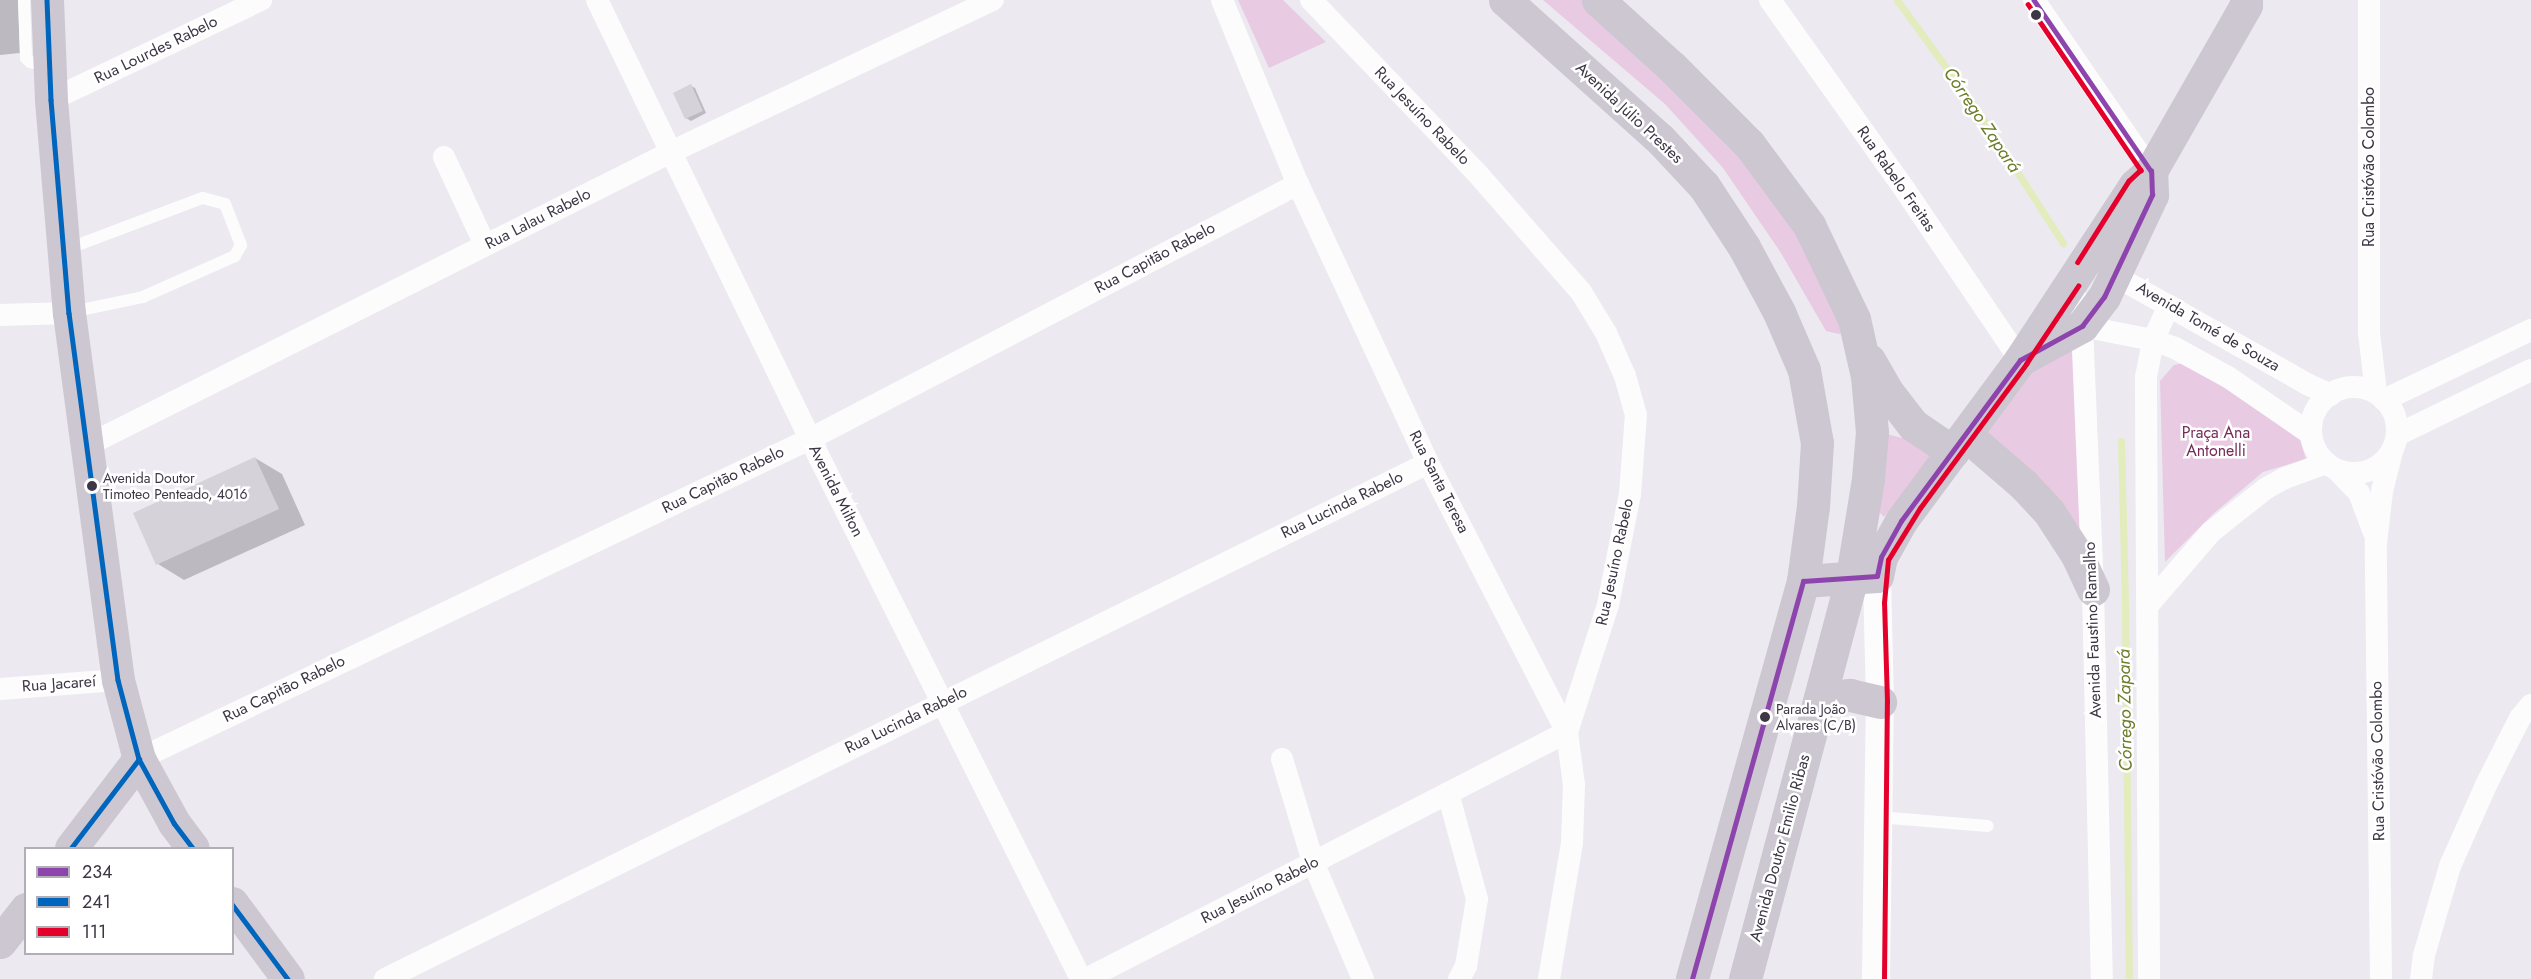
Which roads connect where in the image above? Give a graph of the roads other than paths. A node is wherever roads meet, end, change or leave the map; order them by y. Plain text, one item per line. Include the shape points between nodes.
1 (24, 0) edge
2 (47, 0) edge
3 (261, 0) edge
4 (597, 0) edge
5 (993, 0) edge
6 (1222, 0) edge
7 (1311, 0) edge
8 (1505, 0) edge
9 (1598, 0) edge
10 (1770, 0) edge
11 (2034, 0) edge
12 (2369, 0) edge
13 (2251, 2) edge
14 (50, 68) junction
15 (51, 100) junction
16 (671, 152) junction
17 (444, 157) dead end
18 (2151, 171) junction
19 (1298, 184) junction
20 (485, 245) junction
21 (65, 249) junction
22 (2078, 274) junction
23 (2117, 275) junction
24 (2169, 305) junction
25 (69, 313) junction
26 (0, 315) edge
27 (2082, 326) junction
28 (2531, 330) edge
29 (2369, 333) junction
30 (2153, 340) junction
31 (1861, 346) junction
32 (2020, 360) junction
33 (2531, 370) edge
34 (2339, 391) junction
35 (2380, 397) junction
36 (2312, 434) junction
37 (810, 439) junction
38 (2395, 441) junction
39 (1960, 443) junction
40 (88, 445) junction
41 (1428, 463) junction
42 (2332, 467) junction
43 (2376, 543) junction
44 (1864, 576) junction
45 (1803, 581) junction
46 (2093, 590) junction
47 (2149, 604) junction
48 (118, 680) junction
49 (0, 689) edge
50 (1820, 698) junction
51 (942, 702) junction
52 (1880, 702) junction
53 (2531, 705) edge
54 (1567, 732) junction
55 (139, 759) junction
56 (1282, 759) dead end
57 (1448, 793) junction
58 (1878, 818) junction
59 (1988, 826) dead end
60 (73, 847) edge
61 (192, 847) edge
62 (1313, 862) junction
63 (234, 906) edge
64 (24, 912) edge
65 (0, 942) edge
66 (288, 979) edge
67 (385, 979) edge
68 (1081, 979) edge
69 (1086, 979) edge
70 (1363, 979) edge
71 (1459, 979) edge
72 (1549, 979) edge
73 (1692, 979) edge
74 (1745, 979) edge
75 (1876, 979) edge
76 (2102, 979) edge
77 (2149, 979) edge
78 (2381, 979) edge
79 (2421, 979) edge

1 - 14 lane via 26,58
2 - 14 main road
3 - 15 street, Rua Lourdes Rabelo
4 - 16 street, Avenida Milton
5 - 16 street, Rua Lalau Rabelo
6 - 19 street, Rua Santa Teresa
7 - 54 street, Rua Jesuíno Rabelo via 1475,171 1581,292 1606,333 1625,376 1636,415 1630,494 1608,605
8 - 45 main road, Avenida Júlio Prestes via 1660,139 1704,186 1744,247 1779,312 1804,370 1817,443
9 - 31 main road via 1749,144 1809,225 1854,319
10 - 32 street, Rua Rabelo Freitas
11 - 18 street
12 - 29 street, Rua Cristóvão Colombo
13 - 18 main road, Avenida Doutor Emilio Ribas
14 - 15 main road
15 - 21 main road
16 - 20 street, Rua Lalau Rabelo
16 - 37 street, Avenida Milton
17 - 20 street
18 - 22 main road, Avenida Doutor Emilio Ribas via 2135,185
18 - 23 main road, Avenida Doutor Emilio Ribas via 2152,195
19 - 37 street, Rua Capitão Rabelo
19 - 41 street, Rua Santa Teresa
20 - 40 street, Rua Lalau Rabelo
21 - 25 main road
21 - 25 lane via 203,198 225,204 242,245 235,256 143,297
22 - 23 street, Avenida Tomé de Souza via 2105,269
22 - 27 street, Avenida Faustino Ramalho via 2076,308
22 - 32 main road, Avenida Doutor Emilio Ribas
23 - 24 street, Avenida Tomé de Souza
23 - 27 main road, Avenida Doutor Emilio Ribas
24 - 30 street
24 - 34 street, Avenida Tomé de Souza via 2309,385
25 - 26 street
25 - 40 main road
27 - 30 street, Avenida Tomé de Souza
27 - 32 main road, Avenida Doutor Emilio Ribas
27 - 46 street, Avenida Faustino Ramalho
28 - 35 street
29 - 34 street, Rua Cristóvão Colombo via 2364,354
29 - 35 street, Rua Cristóvão Colombo
30 - 36 street, Avenida Tomé de Souza via 2228,377
30 - 47 street via 2146,377
31 - 39 main road via 1886,390 1913,425
31 - 44 main road via 1872,432
32 - 39 main road, Avenida Doutor Emilio Ribas
33 - 38 street
34 - 35 street via 2357,388
34 - 36 street via 2320,405 2313,419
35 - 38 street via 2394,416
36 - 42 street via 2316,450
37 - 51 street, Avenida Milton
37 - 55 street, Rua Capitão Rabelo
38 - 42 street via 2384,461 2370,470 2354,474
38 - 43 street, Rua Cristóvão Colombo via 2382,491
39 - 44 main road, Avenida Doutor Emilio Ribas
39 - 46 main road via 2023,484 2049,512 2078,555
40 - 48 main road
41 - 51 street, Rua Lucinda Rabelo
41 - 54 street, Rua Santa Teresa
42 - 43 street, Rua Cristóvão Colombo via 2359,493
42 - 47 street via 2285,478 2229,518 2211,532
43 - 78 street, Rua Cristóvão Colombo
44 - 45 main road
44 - 50 main road, Avenida Doutor Emilio Ribas
44 - 52 street
45 - 73 main road, Avenida Júlio Prestes
46 - 76 street, Avenida Faustino Ramalho
47 - 77 street
48 - 49 street, Rua Jacareí
48 - 55 main road
50 - 52 main road via 1850,695
50 - 74 main road, Avenida Doutor Emilio Ribas
51 - 67 street, Rua Lucinda Rabelo
51 - 68 street, Avenida Milton
52 - 58 street
53 - 79 street via 2520,718 2486,785 2450,866 2424,955
54 - 57 street, Rua Jesuíno Rabelo
54 - 72 street, Rua Santa Teresa via 1574,785 1572,843
55 - 60 main road
55 - 61 main road
56 - 62 street
57 - 62 street, Rua Jesuíno Rabelo
57 - 71 street via 1477,899 1467,966
58 - 59 lane
58 - 75 street
62 - 69 street, Rua Jesuíno Rabelo
62 - 70 street
63 - 66 main road
64 - 65 main road

